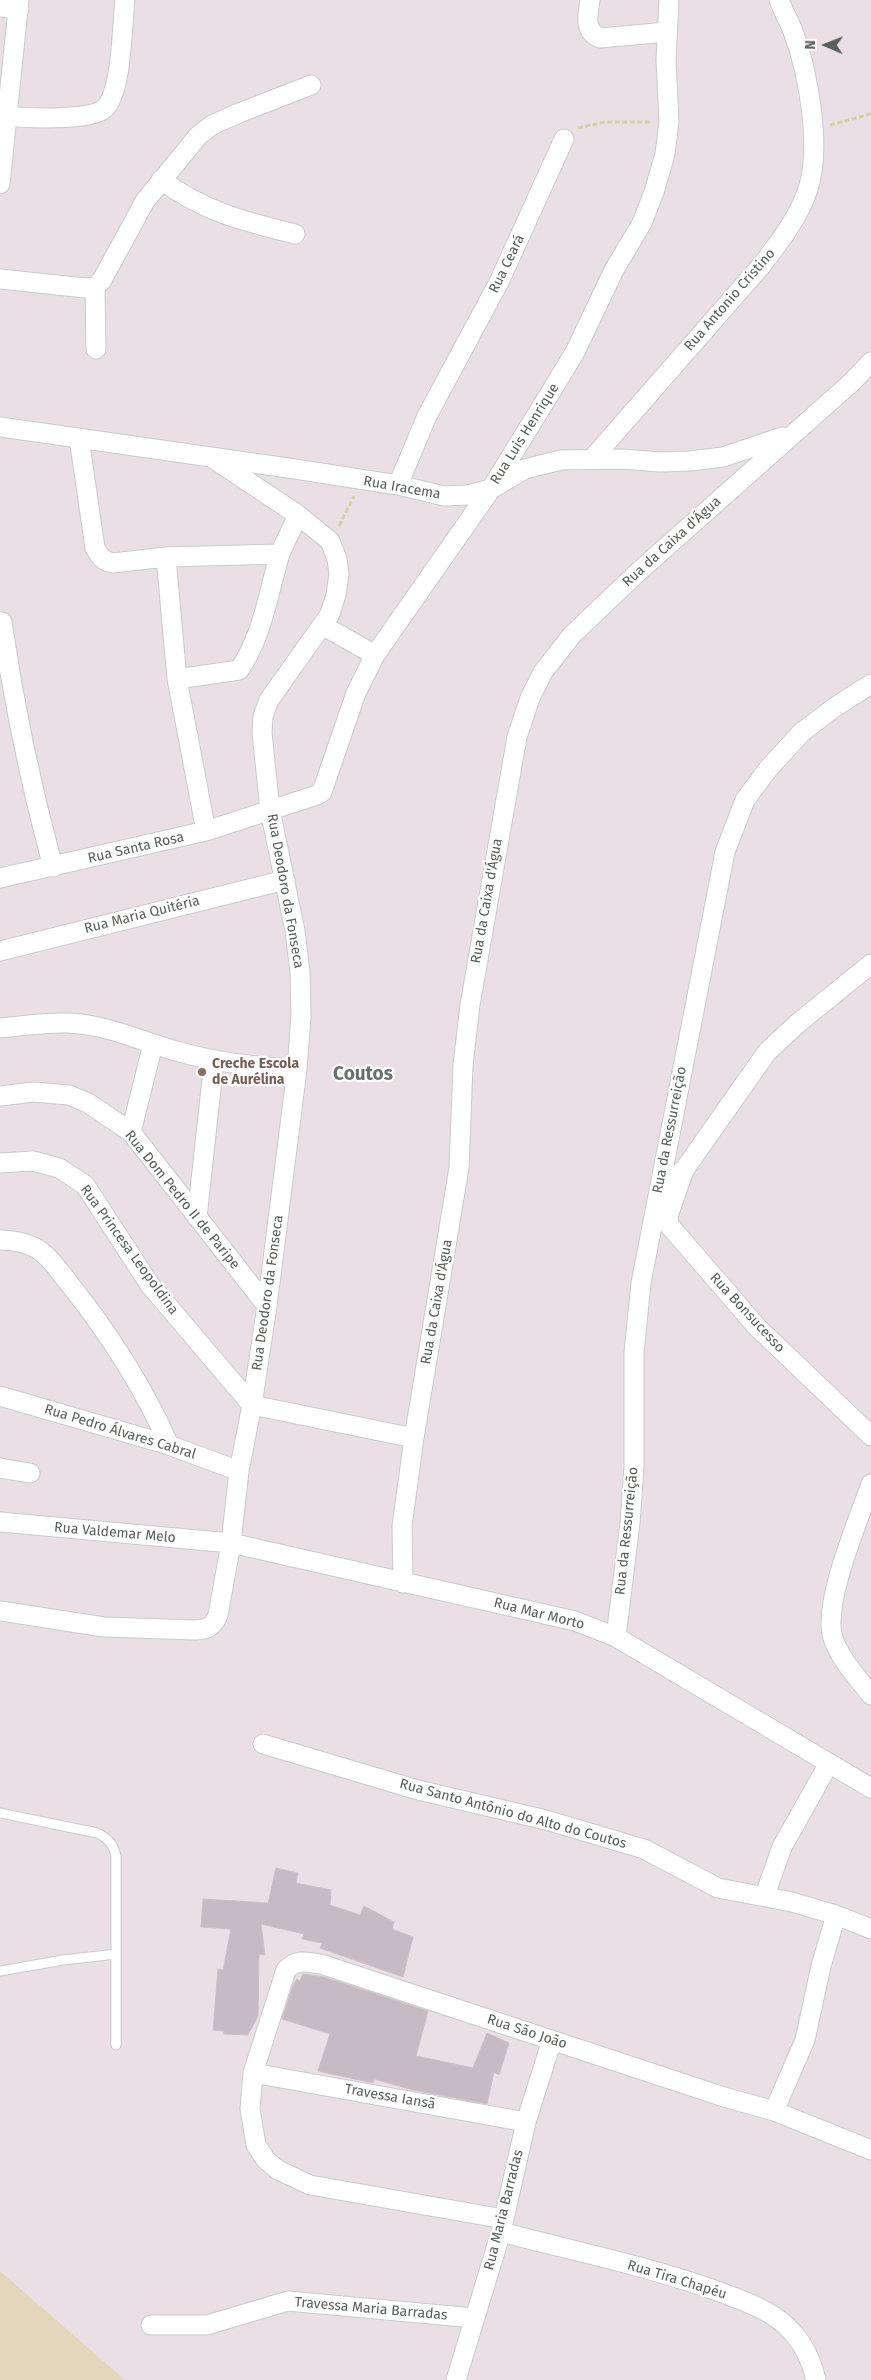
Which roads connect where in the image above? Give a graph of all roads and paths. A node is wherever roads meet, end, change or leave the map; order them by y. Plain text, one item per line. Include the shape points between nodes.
1 (125, 0) edge
2 (590, 0) edge
3 (670, 0) edge
4 (779, 0) edge
5 (13, 5) edge
6 (667, 32) junction
7 (312, 85) dead end
8 (871, 114) edge
9 (4, 116) edge
10 (669, 122) junction
11 (813, 129) junction
12 (564, 139) joint
13 (161, 180) junction
14 (0, 184) edge
15 (295, 234) dead end
16 (0, 279) edge
17 (96, 287) junction
18 (96, 349) dead end
19 (871, 362) edge
20 (0, 427) edge
21 (795, 432) junction
22 (79, 438) junction
23 (210, 457) junction
24 (592, 459) junction
25 (362, 481) junction
26 (398, 486) junction
27 (491, 489) junction
28 (298, 515) junction
29 (330, 541) junction
30 (280, 554) junction
31 (166, 557) junction
32 (2, 622) dead end
33 (322, 625) junction
34 (375, 655) junction
35 (177, 679) junction
36 (871, 684) edge
37 (270, 810) junction
38 (206, 831) junction
39 (53, 867) junction
40 (0, 878) edge
41 (285, 880) junction
42 (0, 951) edge
43 (871, 964) edge
44 (0, 1028) edge
45 (153, 1044) junction
46 (214, 1061) junction
47 (297, 1070) junction
48 (0, 1096) edge
49 (130, 1132) junction
50 (0, 1163) edge
51 (684, 1170) junction
52 (659, 1188) junction
53 (197, 1218) junction
54 (0, 1240) edge
55 (267, 1306) junction
56 (0, 1396) edge
57 (252, 1406) junction
58 (871, 1436) edge
59 (414, 1438) junction
60 (169, 1445) junction
61 (0, 1468) edge
62 (239, 1471) junction
63 (30, 1473) dead end
64 (871, 1484) edge
65 (0, 1522) edge
66 (231, 1543) junction
67 (403, 1583) junction
68 (0, 1611) edge
69 (616, 1637) junction
70 (871, 1694) edge
71 (263, 1744) dead end
72 (828, 1764) junction
73 (871, 1788) edge
74 (0, 1813) edge
75 (765, 1895) junction
76 (836, 1915) junction
77 (871, 1929) edge
78 (116, 1954) junction
79 (0, 1971) edge
80 (552, 2040) junction
81 (116, 2045) dead end
82 (253, 2073) junction
83 (774, 2111) junction
84 (526, 2122) junction
85 (871, 2150) edge
86 (502, 2226) junction
87 (474, 2318) junction
88 (151, 2325) dead end
89 (456, 2380) edge
90 (816, 2380) edge

1 - 9 street via 116,83 107,106 96,114 53,118
2 - 6 street via 587,24 593,35 600,38
3 - 6 street, Rua Luis Henrique
4 - 11 street, Rua Antonio Cristino via 802,62
5 - 9 street
6 - 10 street, Rua Luis Henrique
7 - 13 street via 255,106 205,130
8 - 11 path
9 - 14 street
10 - 12 path via 589,124 574,129
10 - 27 street, Rua Luis Henrique via 662,170 642,223 614,270 575,352
11 - 24 street, Rua Antonio Cristino via 808,190 782,240
12 - 26 street, Rua Ceará via 499,282 427,416
13 - 15 street via 213,211
13 - 17 street via 145,201
16 - 17 street
17 - 18 street
19 - 21 street, Rua da Caixa d'Água
20 - 22 street, Rua Iracema
21 - 24 street, Rua Iracema via 723,457 660,462
21 - 59 street, Rua da Caixa d'Água via 572,635 544,672 530,698 515,746 470,1005 463,1065 459,1168
22 - 23 street, Rua Iracema
22 - 31 street via 99,557 113,563
23 - 25 street, Rua Iracema
23 - 28 street
24 - 27 street, Rua Iracema via 561,460 525,469
25 - 26 street, Rua Iracema
25 - 29 path
26 - 27 street, Rua Iracema via 444,496
27 - 34 street, Rua Luis Henrique
28 - 29 street
28 - 30 street
29 - 33 street, Rua Deodoro da Fonseca via 339,574 330,614
30 - 31 street
30 - 35 street via 258,628 239,670
31 - 35 street
32 - 39 street via 34,798
33 - 34 street
33 - 37 street, Rua Deodoro da Fonseca via 269,700 263,716
34 - 37 street, Rua Luis Henrique via 356,693 322,792
35 - 38 street
36 - 52 street, Rua da Ressurreição via 802,732 745,800 724,852
37 - 38 street, Rua Santa Rosa
37 - 41 street, Rua Deodoro da Fonseca
38 - 39 street, Rua Santa Rosa
39 - 40 street, Rua Santa Rosa
41 - 42 street, Rua Maria Quitéria
41 - 47 street, Rua Deodoro da Fonseca via 300,972
43 - 51 street via 767,1052
44 - 45 street via 68,1023 122,1032
45 - 46 street
45 - 49 street
46 - 47 street
46 - 53 street
47 - 55 street, Rua Deodoro da Fonseca
48 - 49 street, Rua Dom Pedro II de Paripe via 34,1092 69,1096 88,1103
49 - 53 street, Rua Dom Pedro II de Paripe
50 - 57 street, Rua Princesa Leopoldina via 34,1161 59,1168 85,1185 150,1284
51 - 52 street
51 - 58 street, Rua Bonsucesso via 668,1216 669,1225 757,1327
52 - 69 street, Rua da Ressurreição via 641,1283 634,1353 634,1467
53 - 55 street, Rua Dom Pedro II de Paripe
54 - 60 street via 34,1247 49,1259 97,1319 152,1409
55 - 57 street, Rua Deodoro da Fonseca
56 - 60 street, Rua Pedro Álvares Cabral
57 - 59 street
57 - 62 street, Rua Deodoro da Fonseca
59 - 67 street, Rua da Caixa d'Água via 402,1526
60 - 62 street, Rua Pedro Álvares Cabral
61 - 63 street
62 - 66 street, Rua Deodoro da Fonseca
64 - 70 street via 836,1588 831,1619 832,1637 845,1661
65 - 66 street, Rua Valdemar Melo
66 - 67 street, Rua Mar Morto
66 - 68 street, Rua Deodoro da Fonseca via 218,1615 213,1626 207,1629 104,1627
67 - 69 street, Rua Mar Morto via 575,1621
69 - 72 street, Rua Mar Morto
71 - 75 street, Rua Santo Antônio do Alto do Coutos via 418,1790 546,1820 644,1849 718,1888
72 - 73 street, Rua Mar Morto
72 - 75 street via 782,1847
74 - 78 lane via 108,1838 116,1856
75 - 76 street, Rua Santo Antônio do Alto do Coutos
76 - 77 street, Rua Santo Antônio do Alto do Coutos
76 - 83 street via 805,2040
78 - 79 lane
78 - 81 lane
80 - 82 street, Rua São João via 324,1964 302,1961 292,1963 286,1970
80 - 83 street, Rua São João
80 - 84 street, Rua Maria Barradas
82 - 84 street, Travessa Iansã
82 - 86 street, Rua Tira Chapéu via 250,2109 256,2145 278,2170 310,2185
83 - 85 street, Rua São João
84 - 86 street, Rua Maria Barradas
86 - 87 street, Rua Maria Barradas
86 - 90 street, Rua Tira Chapéu via 674,2276 746,2302 772,2315 793,2332 812,2362
87 - 88 street, Travessa Maria Barradas via 288,2301 208,2325
87 - 89 street, Rua Maria Barradas

